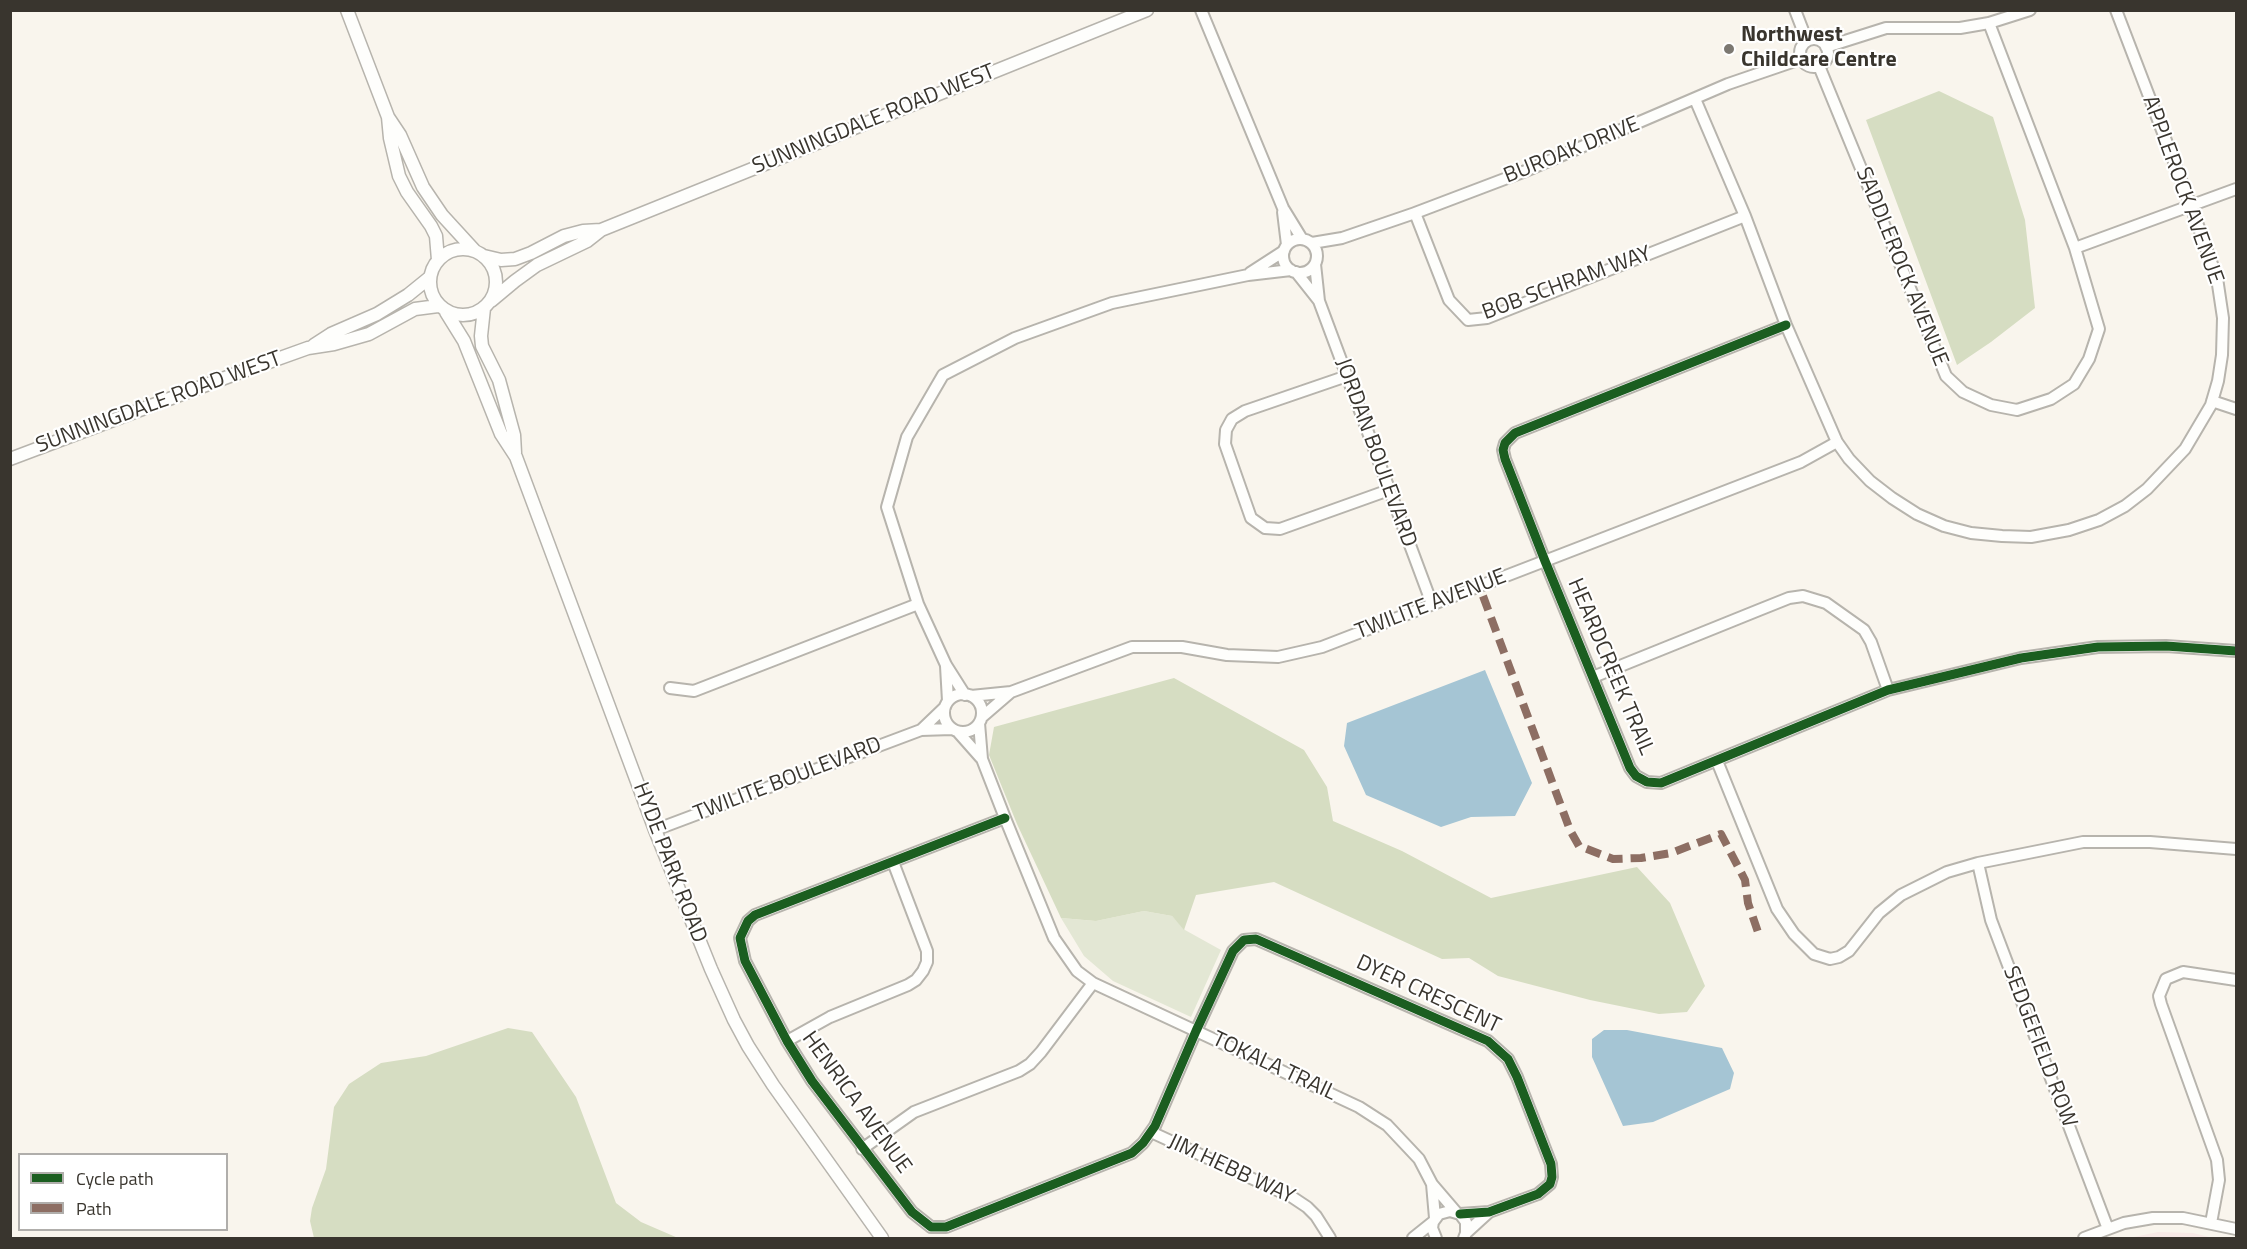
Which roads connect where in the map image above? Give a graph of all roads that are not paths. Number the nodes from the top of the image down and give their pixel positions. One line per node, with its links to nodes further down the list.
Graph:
1 (347, 10): 13 (main road)
2 (1148, 10): 19 (main road, SUNNINGDALE ROAD WEST)
3 (1200, 10): 16 (street)
4 (1795, 10): 8 (street)
5 (2030, 10): 7 (street)
6 (2116, 10): 15 (street, APPLEROCK AVENUE)
7 (1989, 23): 9 (street); 23 (street, SADDLEROCK AVENUE)
8 (1807, 41): 9 (street); 10 (street)
9 (1826, 47): 11 (street)
10 (1801, 59): 11 (street); 12 (street, BUROAK DRIVE)
11 (1819, 66): 23 (street, SADDLEROCK AVENUE)
12 (1695, 99): 17 (street, BUROAK DRIVE); 18 (street, APPLEROCK AVENUE)
13 (388, 117): 24 (main road); 25 (main road)
14 (2236, 189): 15 (street)
15 (2191, 206): 23 (street); 36 (street, APPLEROCK AVENUE)
16 (1283, 208): 21 (street); 22 (street)
17 (1415, 213): 18 (street, BOB SCHRAM WAY); 20 (street, BUROAK DRIVE)
18 (1745, 216): 33 (street, APPLEROCK AVENUE)
19 (601, 230): 24 (main road, SUNNINGDALE ROAD WEST); 31 (main road, SUNNINGDALE ROAD WEST)
20 (1342, 238): 21 (street, BUROAK DRIVE); 26 (street, BUROAK DRIVE)
21 (1307, 241): 22 (street); 26 (street)
22 (1286, 248): 27 (street); 28 (street)
23 (2075, 248)
24 (480, 254): 25 (main road); 31 (main road)
25 (438, 260): 29 (main road)
26 (1316, 260): 27 (street); 30 (street, JORDAN BOULEVARD)
27 (1294, 271): 28 (street); 30 (street, JORDAN BOULEVARD)
28 (1248, 275): 43 (street)
29 (429, 278): 32 (main road); 34 (main road, SUNNINGDALE ROAD WEST)
30 (1319, 301): 35 (street, JORDAN BOULEVARD)
31 (487, 305): 32 (main road); 39 (main road, HYDE PARK ROAD)
32 (442, 309): 34 (main road, SUNNINGDALE ROAD WEST); 39 (main road, HYDE PARK ROAD)
33 (1786, 325): 38 (street, APPLEROCK AVENUE); 42 (street, HEARDCREEK TRAIL)
34 (308, 348): 40 (main road, SUNNINGDALE ROAD WEST)
35 (1347, 376): 41 (street, JORDAN BOULEVARD); 41 (street)
36 (2212, 401): 37 (street); 38 (street, APPLEROCK AVENUE)
37 (2236, 409)
38 (1837, 442): 42 (street, TWILITE AVENUE)
39 (516, 457): 59 (main road, HYDE PARK ROAD)
40 (10, 459)
41 (1389, 490): 44 (street, JORDAN BOULEVARD)
42 (1545, 561): 44 (street, TWILITE AVENUE); 47 (street, HEARDCREEK TRAIL)
43 (918, 604): 46 (street); 48 (street)
44 (1432, 604): 50 (street, TWILITE AVENUE)
45 (2236, 651): 49 (street, HEARDCREEK TRAIL)
46 (946, 665): 51 (street); 52 (street)
47 (1593, 677): 49 (street); 57 (street, HEARDCREEK TRAIL)
48 (670, 688)
49 (1888, 690): 57 (street, HEARDCREEK TRAIL)
50 (1011, 692): 51 (street, TWILITE AVENUE); 53 (street, TWILITE AVENUE)
51 (968, 695): 52 (street); 53 (street)
52 (947, 704): 54 (street, TWILITE BOULEVARD); 55 (street)
53 (980, 720): 55 (street); 56 (street, TOKALA TRAIL)
54 (921, 730): 55 (street, TWILITE BOULEVARD); 59 (street, TWILITE BOULEVARD)
55 (955, 730): 56 (street, TOKALA TRAIL)
56 (982, 759): 58 (street, TOKALA TRAIL)
57 (1717, 761): 62 (street)
58 (1005, 818): 61 (street, HENRICA AVENUE); 64 (street, TOKALA TRAIL)
59 (655, 830): 77 (main road, HYDE PARK ROAD)
60 (2236, 849): 62 (street)
61 (893, 862): 66 (street); 66 (street, HENRICA AVENUE)
62 (1977, 863): 75 (street, SEDGEFIELD ROW)
63 (2236, 980): 73 (street)
64 (1093, 983): 65 (street, TOKALA TRAIL); 68 (street)
65 (1196, 1031): 67 (street, HENRICA AVENUE); 69 (street, TOKALA TRAIL); 70 (street, DYER CRESCENT)
66 (787, 1041): 68 (street, HENRICA AVENUE)
67 (1151, 1132): 68 (street, HENRICA AVENUE); 78 (street, JIM HEBB WAY)
68 (862, 1149)
69 (1432, 1184): 71 (street, TOKALA TRAIL); 72 (street, TOKALA TRAIL)
70 (1489, 1212): 71 (street, DYER CRESCENT); 76 (street, DYER CRESCENT)
71 (1458, 1213): 72 (street, DYER CRESCENT); 76 (street)
72 (1434, 1220): 79 (street); 80 (street, TOKALA TRAIL)
73 (2211, 1223): 74 (street); 75 (street)
74 (2236, 1228)
75 (2108, 1229): 81 (street)
76 (1465, 1236)
77 (882, 1239)
78 (1330, 1239)
79 (1413, 1239)
80 (1436, 1239)
81 (2084, 1239)

